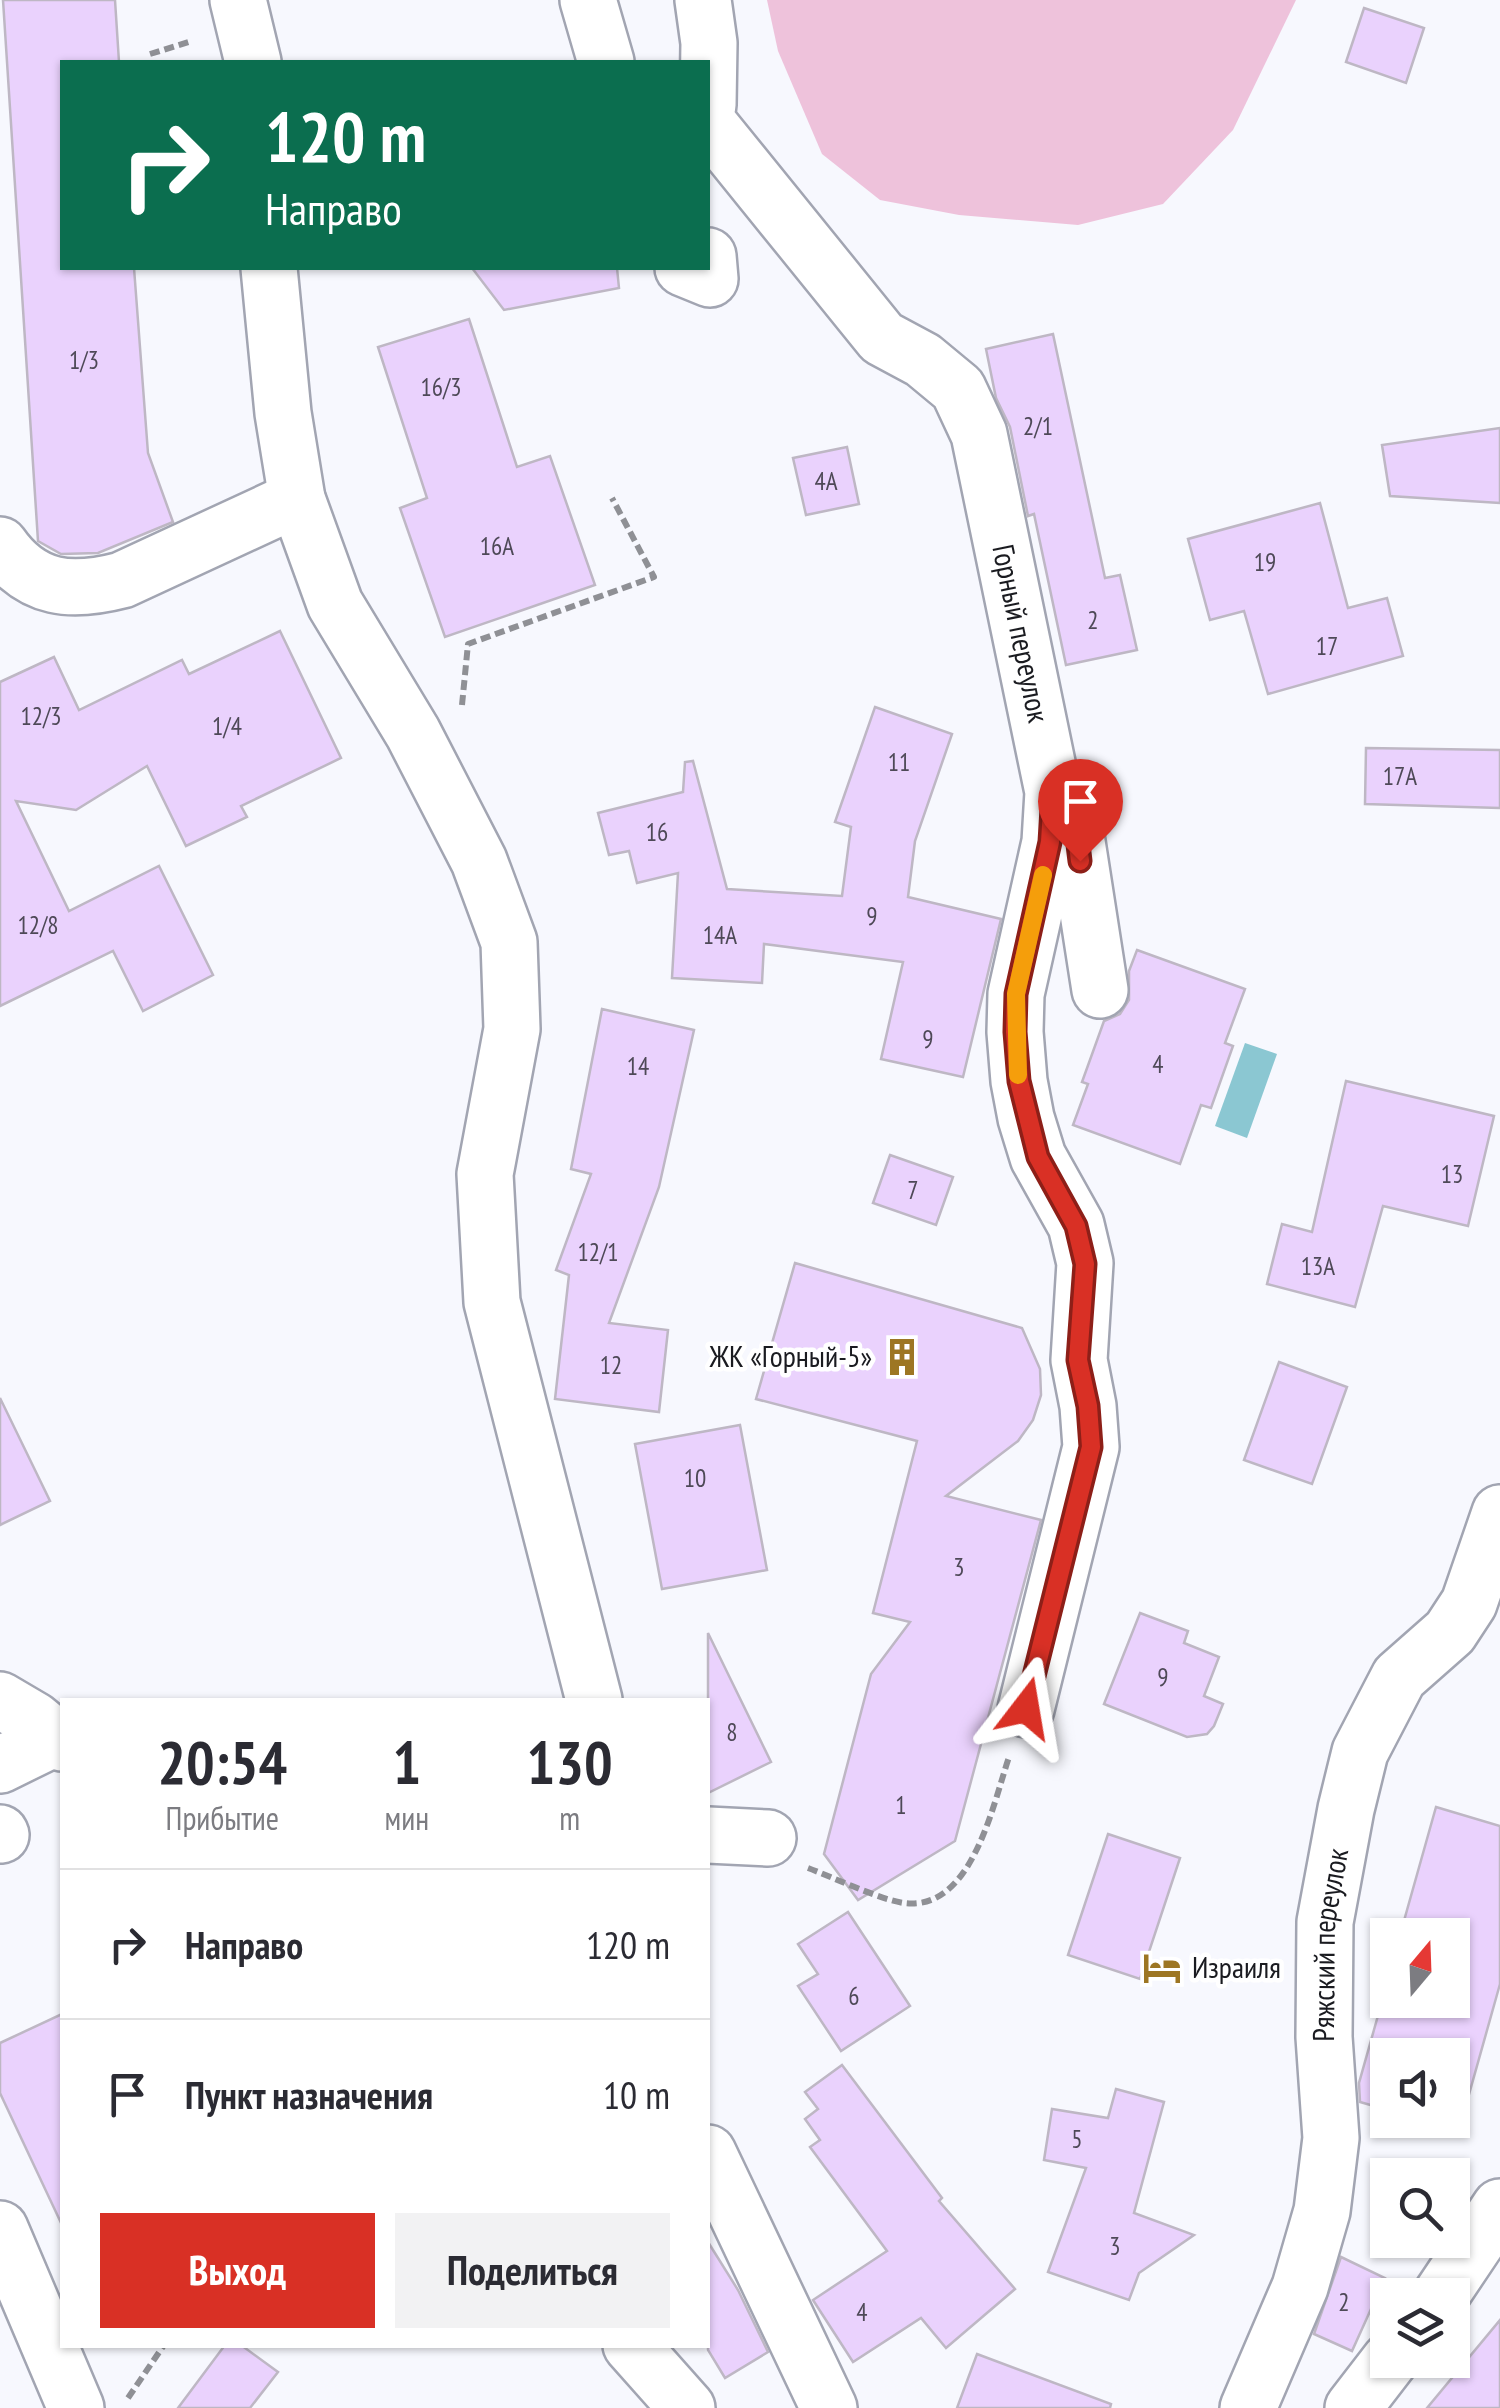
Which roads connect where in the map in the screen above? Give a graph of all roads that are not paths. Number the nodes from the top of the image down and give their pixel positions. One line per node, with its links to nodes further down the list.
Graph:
1 (238, 0): 4 (street)
2 (588, 0): 5 (street)
3 (703, 0): 6 (street)
4 (253, 60)
5 (605, 60)
6 (708, 60)
7 (710, 126): 13 (street, Горный переулок)
8 (269, 270): 11 (street)
9 (688, 270): 10 (street)
10 (709, 270)
11 (297, 499): 12 (street); 16 (street)
12 (0, 545)
13 (1053, 792): 14 (street); 18 (street, Горный переулок)
14 (1100, 990)
15 (1500, 1513): 32 (street, Ряжский переулок)
16 (593, 1698)
17 (0, 1700): 19 (street)
18 (1026, 1708)
19 (59, 1741): 20 (street)
20 (0, 1764)
21 (710, 1835): 22 (street)
22 (768, 1838)
23 (710, 2157): 31 (street)
24 (1500, 2208): 26 (street)
25 (0, 2228): 29 (street)
26 (1453, 2278)
27 (634, 2348): 30 (street)
28 (1376, 2378): 33 (street)
29 (76, 2408)
30 (687, 2408)
31 (829, 2408)
32 (1248, 2408)
33 (1353, 2408)

